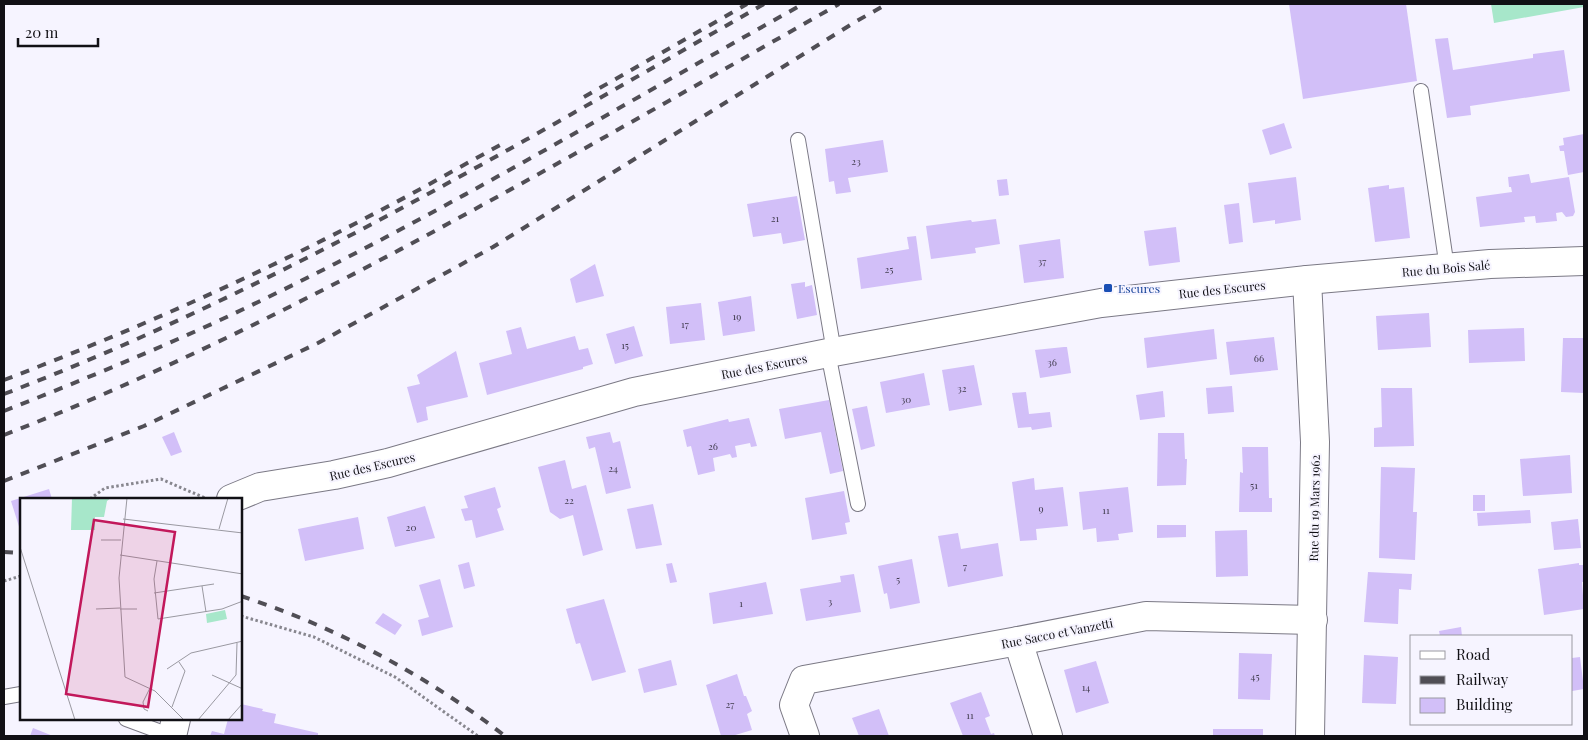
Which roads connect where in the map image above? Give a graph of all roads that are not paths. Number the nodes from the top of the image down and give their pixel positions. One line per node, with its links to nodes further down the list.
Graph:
1 (1421, 91): 4 (lane)
2 (798, 140): 6 (lane)
3 (1584, 261): 4 (street, Rue du Bois Salé)
4 (1447, 268): 5 (street, Rue du Bois Salé)
5 (1307, 280): 6 (street, Rue des Escures); 9 (street, Rue du 19 Mars 1962)
6 (831, 353): 7 (street, Rue des Escures); 8 (lane)
7 (233, 498)
8 (858, 504)
9 (1313, 620): 10 (street, Rue Sacco et Vanzetti); 18 (street, Rue du 19 Mars 1962)
10 (1018, 641): 16 (street, Rue Sacco et Vanzetti); 17 (street)
11 (20, 694): 12 (lane)
12 (4, 697)
13 (129, 720): 15 (lane)
14 (176, 720): 15 (street)
15 (172, 736)
16 (805, 736)
17 (1048, 736)
18 (1310, 736)

